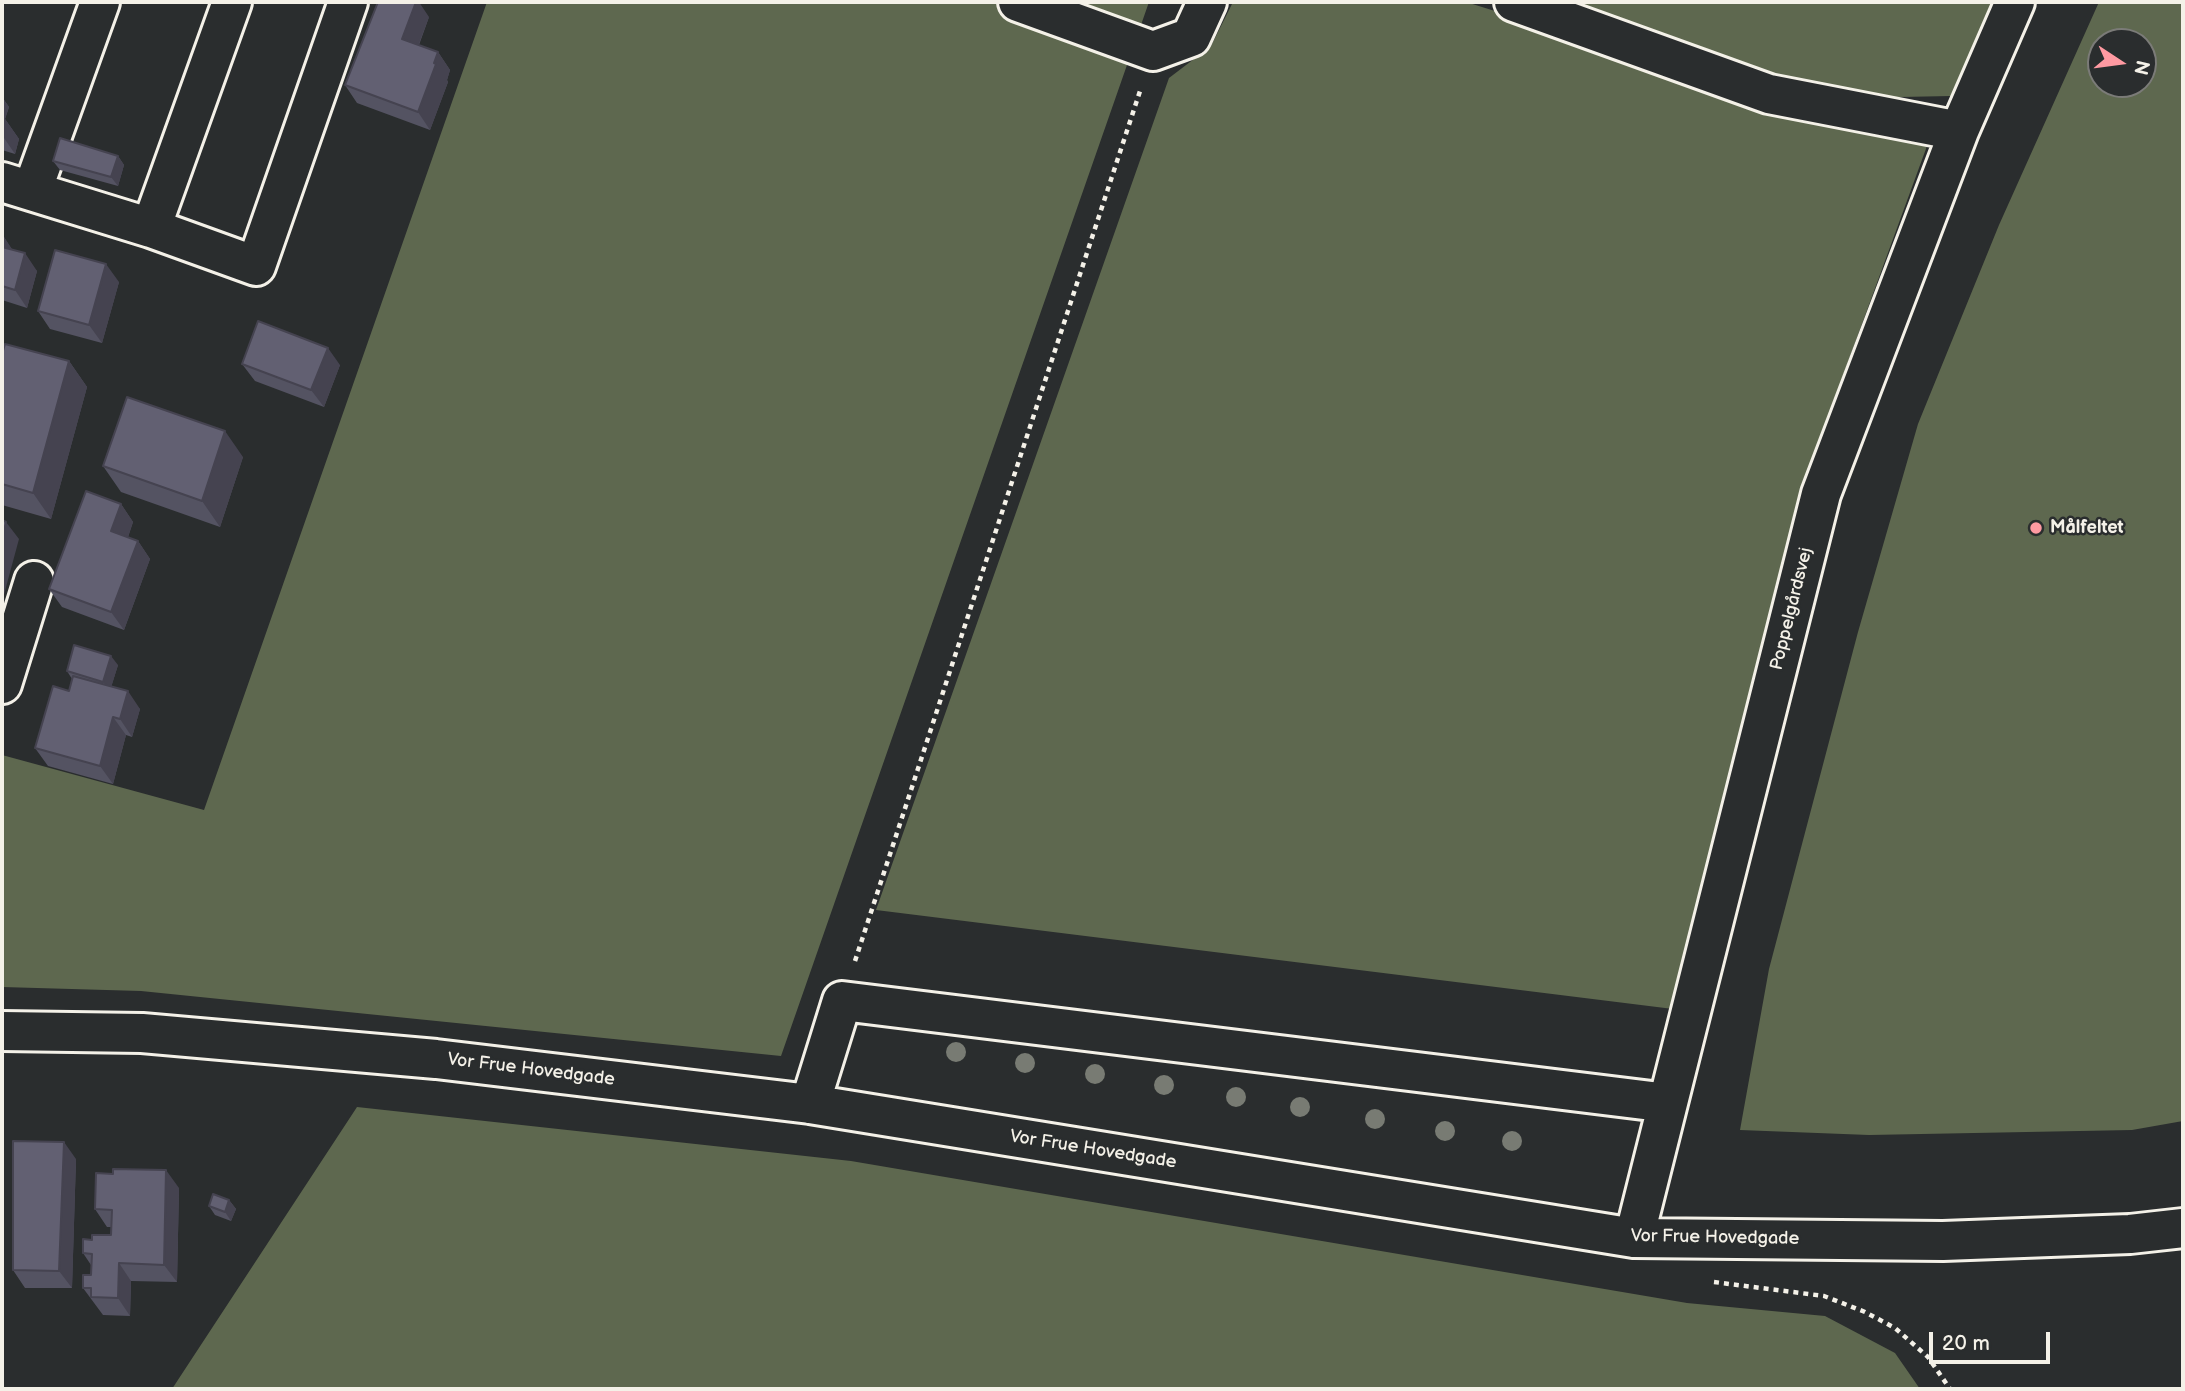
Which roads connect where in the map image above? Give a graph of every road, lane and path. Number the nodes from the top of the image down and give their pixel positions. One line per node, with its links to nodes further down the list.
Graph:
1 (100, 2): 10 (street)
2 (232, 2): 11 (street)
3 (348, 2): 11 (street)
4 (1018, 2): 8 (street)
5 (1207, 2): 8 (street)
6 (1514, 2): 9 (street)
7 (2015, 2): 9 (street, Poppelgårdsvej)
8 (1153, 51): 14 (path)
9 (1959, 131): 16 (street, Poppelgårdsvej)
10 (17, 187): 11 (street)
11 (151, 228)
12 (34, 581): 13 (street)
13 (2, 684)
14 (842, 1001): 16 (street); 17 (street)
15 (2, 1031): 17 (street, Vor Frue Hovedgade)
16 (1668, 1103): 19 (street, Poppelgårdsvej)
17 (810, 1104): 19 (street, Vor Frue Hovedgade)
18 (2183, 1228): 19 (street, Vor Frue Hovedgade)
19 (1634, 1238)
20 (1704, 1280): 21 (path)
21 (1950, 1389)

